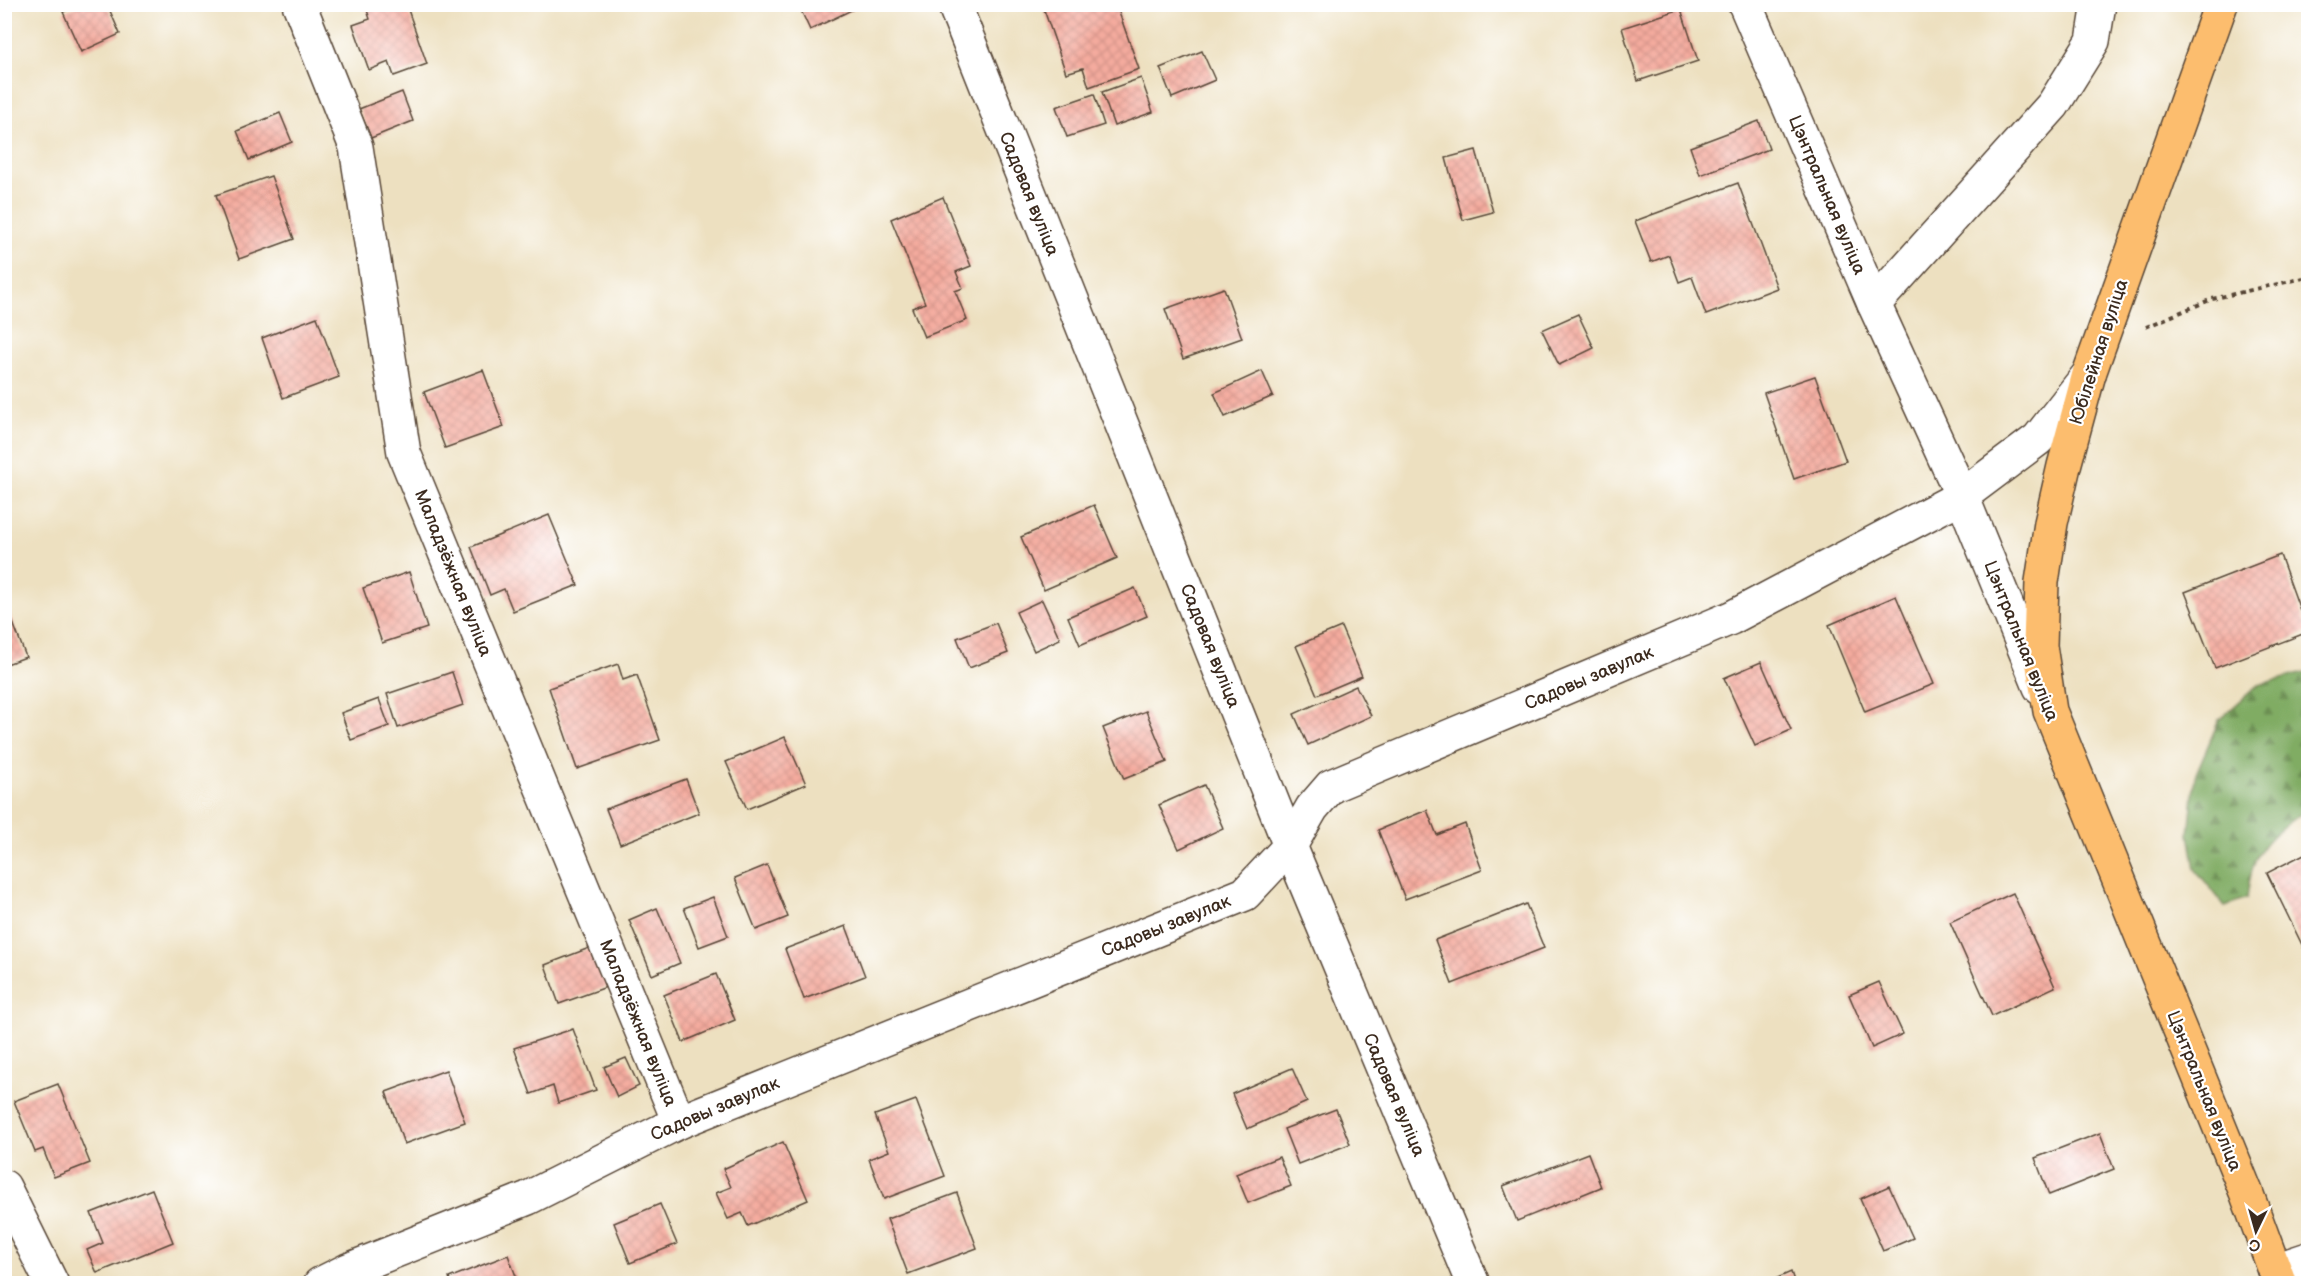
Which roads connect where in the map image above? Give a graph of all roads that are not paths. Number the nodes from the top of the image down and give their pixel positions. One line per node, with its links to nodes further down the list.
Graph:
1 (299, 4): 11 (street, Маладзёжная вуліца)
2 (954, 4): 10 (street, Садовая вуліца)
3 (1745, 4): 6 (street, Цэнтральная вуліца)
4 (2099, 4): 6 (street)
5 (2221, 4): 7 (main road, Юбілейная вуліца)
6 (1874, 304): 8 (street, Цэнтральная вуліца)
7 (2088, 374): 8 (street, Садовы завулак); 9 (main road, Юбілейная вуліца)
8 (1962, 496): 9 (street, Цэнтральная вуліца); 10 (street, Садовы завулак)
9 (2050, 711): 14 (main road, Цэнтральная вуліца)
10 (1290, 846): 11 (street, Садовы завулак); 17 (street, Садовая вуліца)
11 (679, 1122): 16 (street, Садовы завулак)
12 (4, 1187): 15 (street)
13 (2308, 1259): 14 (street)
14 (2278, 1277)
15 (52, 1284)
16 (320, 1284)
17 (1473, 1284)

